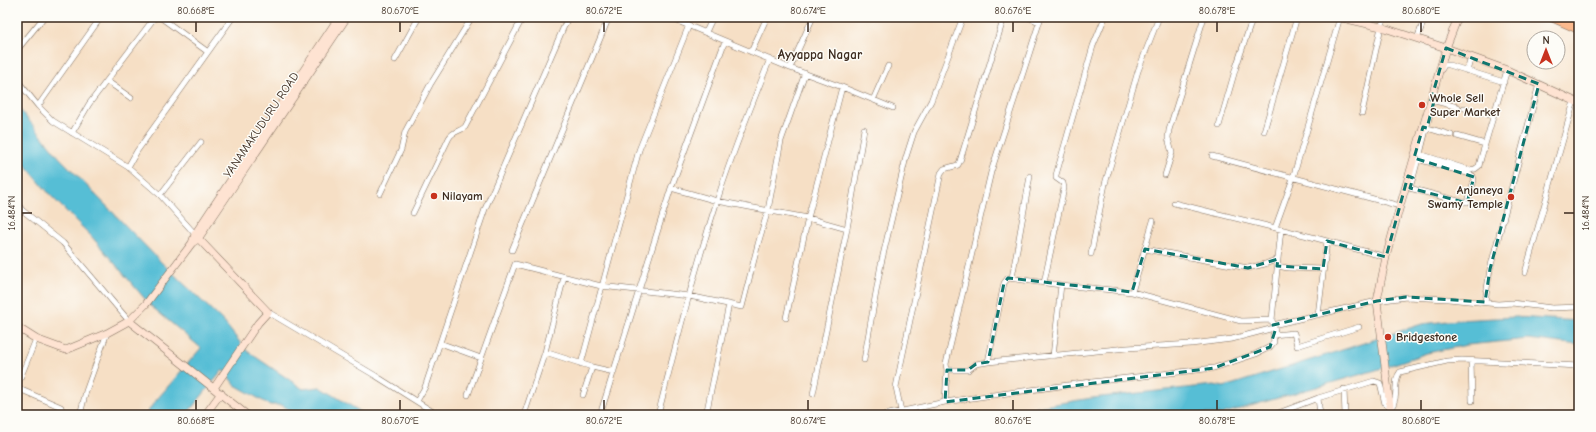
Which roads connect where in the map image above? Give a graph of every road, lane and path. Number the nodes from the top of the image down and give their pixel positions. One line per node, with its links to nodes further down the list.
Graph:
1 (44, 17): 40 (street)
2 (101, 17): 60 (street)
3 (155, 17): 52 (street)
4 (160, 17): 41 (street)
5 (233, 17): 41 (street)
6 (339, 17): 97 (street, YANAMAKUDURU ROAD)
7 (347, 17): 97 (street, YANAMAKUDURU ROAD)
8 (419, 17): 45 (street)
9 (472, 17): 83 (street)
10 (523, 17): 91 (street)
11 (568, 17): 131 (street)
12 (609, 17): 100 (street)
13 (670, 17): 33 (street)
14 (713, 17): 36 (street)
15 (767, 17): 42 (street)
16 (813, 17): 47 (street)
17 (963, 17): 135 (street)
18 (1004, 17): 154 (street)
19 (1028, 17): 32 (street)
20 (1104, 17): 111 (street)
21 (1160, 17): 101 (street)
22 (1204, 17): 78 (street)
23 (1253, 17): 66 (street)
24 (1298, 17): 69 (street)
25 (1339, 17): 34 (street); 81 (street)
26 (1385, 17): 34 (street)
27 (1424, 17): 37 (street)
28 (1458, 17): 39 (street)
29 (1552, 17): 35 (highway)
30 (1576, 17): 31 (highway)
31 (1579, 18)
32 (1040, 20): 141 (street)
33 (689, 25): 36 (street); 113 (street)
34 (1381, 27): 37 (street); 64 (street)
35 (1579, 29)
36 (706, 32): 38 (street)
37 (1417, 39): 39 (street)
38 (725, 41): 42 (street); 82 (street)
39 (1446, 48): 43 (street); 58 (street)
40 (17, 50)
41 (208, 52): 77 (street)
42 (751, 52): 44 (street)
43 (1471, 57): 48 (street); 49 (street)
44 (770, 59): 47 (street); 85 (street)
45 (395, 60)
46 (888, 66): 57 (street)
47 (790, 68): 50 (street)
48 (1507, 70): 53 (street); 54 (street)
49 (1467, 71): 53 (street); 58 (street)
50 (805, 73): 55 (street); 90 (street)
51 (17, 80): 60 (street)
52 (107, 80): 56 (street); 70 (street)
53 (1504, 82): 65 (street)
54 (1539, 84): 59 (street); 118 (street)
55 (842, 87): 57 (street); 93 (street)
56 (131, 98)
57 (874, 100): 62 (street)
58 (1432, 100): 61 (street); 67 (street)
59 (1576, 102): 107 (street)
60 (38, 106): 70 (street)
61 (1458, 107)
62 (893, 108)
63 (1464, 108): 65 (street)
64 (1362, 113)
65 (1494, 116): 74 (street)
66 (1219, 126)
67 (1425, 128): 71 (street); 74 (street); 76 (street)
68 (864, 129): 95 (street)
69 (1264, 131)
70 (72, 133): 77 (street)
71 (1451, 135)
72 (1457, 136): 74 (street)
73 (201, 142): 84 (street)
74 (1485, 144)
75 (1212, 156): 81 (street)
76 (1416, 159): 80 (street); 80 (street)
77 (128, 167): 84 (street)
78 (1165, 175)
79 (1030, 176): 110 (street)
80 (1411, 177): 88 (street)
81 (1293, 178): 88 (street); 96 (street)
82 (671, 188): 85 (street); 114 (street)
83 (380, 194)
84 (160, 195): 97 (street)
85 (717, 201): 90 (street); 116 (street)
86 (17, 203): 89 (street)
87 (1174, 203): 96 (street)
88 (1400, 206): 102 (street)
89 (22, 210): 92 (street); 124 (street)
90 (768, 210): 93 (street); 119 (street)
91 (413, 213)
92 (17, 217)
93 (808, 218): 95 (street); 123 (street)
94 (1153, 221): 99 (street)
95 (847, 229): 147 (street)
96 (1278, 229): 98 (street); 103 (street)
97 (195, 239): 121 (street); 124 (street)
98 (1327, 241): 102 (street); 106 (street)
99 (1145, 249): 103 (street); 115 (street)
100 (512, 250)
101 (1091, 254)
102 (1386, 257): 117 (street)
103 (1278, 259): 104 (street)
104 (1277, 266): 106 (street); 125 (street)
105 (1579, 266): 108 (street)
106 (1323, 269): 122 (street)
107 (1525, 273)
108 (1577, 274)
109 (564, 277): 113 (street); 132 (street); 134 (street)
110 (1012, 278): 111 (street); 137 (street)
111 (1044, 283): 112 (street)
112 (1060, 285): 115 (street); 133 (street)
113 (601, 286): 114 (street); 138 (street)
114 (639, 291): 116 (street); 142 (street)
115 (1132, 292): 125 (street)
116 (689, 296): 119 (street); 164 (street)
117 (1377, 301): 118 (street); 122 (street); 155 (street)
118 (1485, 302): 120 (street)
119 (729, 304): 165 (street)
120 (1579, 308)
121 (268, 312): 144 (street); 151 (street)
122 (1318, 315): 125 (street)
123 (786, 318)
124 (129, 322): 128 (street); 144 (street)
125 (1273, 324): 129 (street); 133 (street)
126 (17, 327): 130 (street)
127 (1359, 327): 129 (street)
128 (107, 333): 130 (street); 158 (street)
129 (1273, 335): 153 (street)
130 (36, 339): 143 (street)
131 (440, 343): 134 (street); 151 (street)
132 (545, 352): 138 (street); 162 (street)
133 (1053, 356): 137 (street)
134 (481, 358): 148 (street)
135 (864, 360)
136 (1471, 361): 139 (street); 152 (street); 155 (street)
137 (988, 362): 141 (street)
138 (581, 364): 140 (street)
139 (1579, 366)
140 (592, 367): 142 (street); 149 (street)
141 (947, 370): 153 (street)
142 (614, 372): 163 (street)
143 (17, 387): 157 (street)
144 (212, 387): 146 (street)
145 (1344, 390): 150 (street); 155 (street); 168 (street)
146 (221, 393): 159 (street); 160 (street)
147 (813, 394)
148 (468, 395)
149 (583, 395)
150 (1318, 398): 156 (street); 167 (street)
151 (417, 401): 161 (street)
152 (1472, 401)
153 (945, 402): 154 (street)
154 (901, 411): 166 (street)
155 (1391, 411)
156 (1277, 414)
157 (61, 415)
158 (80, 415)
159 (205, 415)
160 (246, 415)
161 (438, 415)
162 (524, 415)
163 (600, 415)
164 (658, 415)
165 (706, 415)
166 (884, 415)
167 (1320, 415)
168 (1345, 415)

